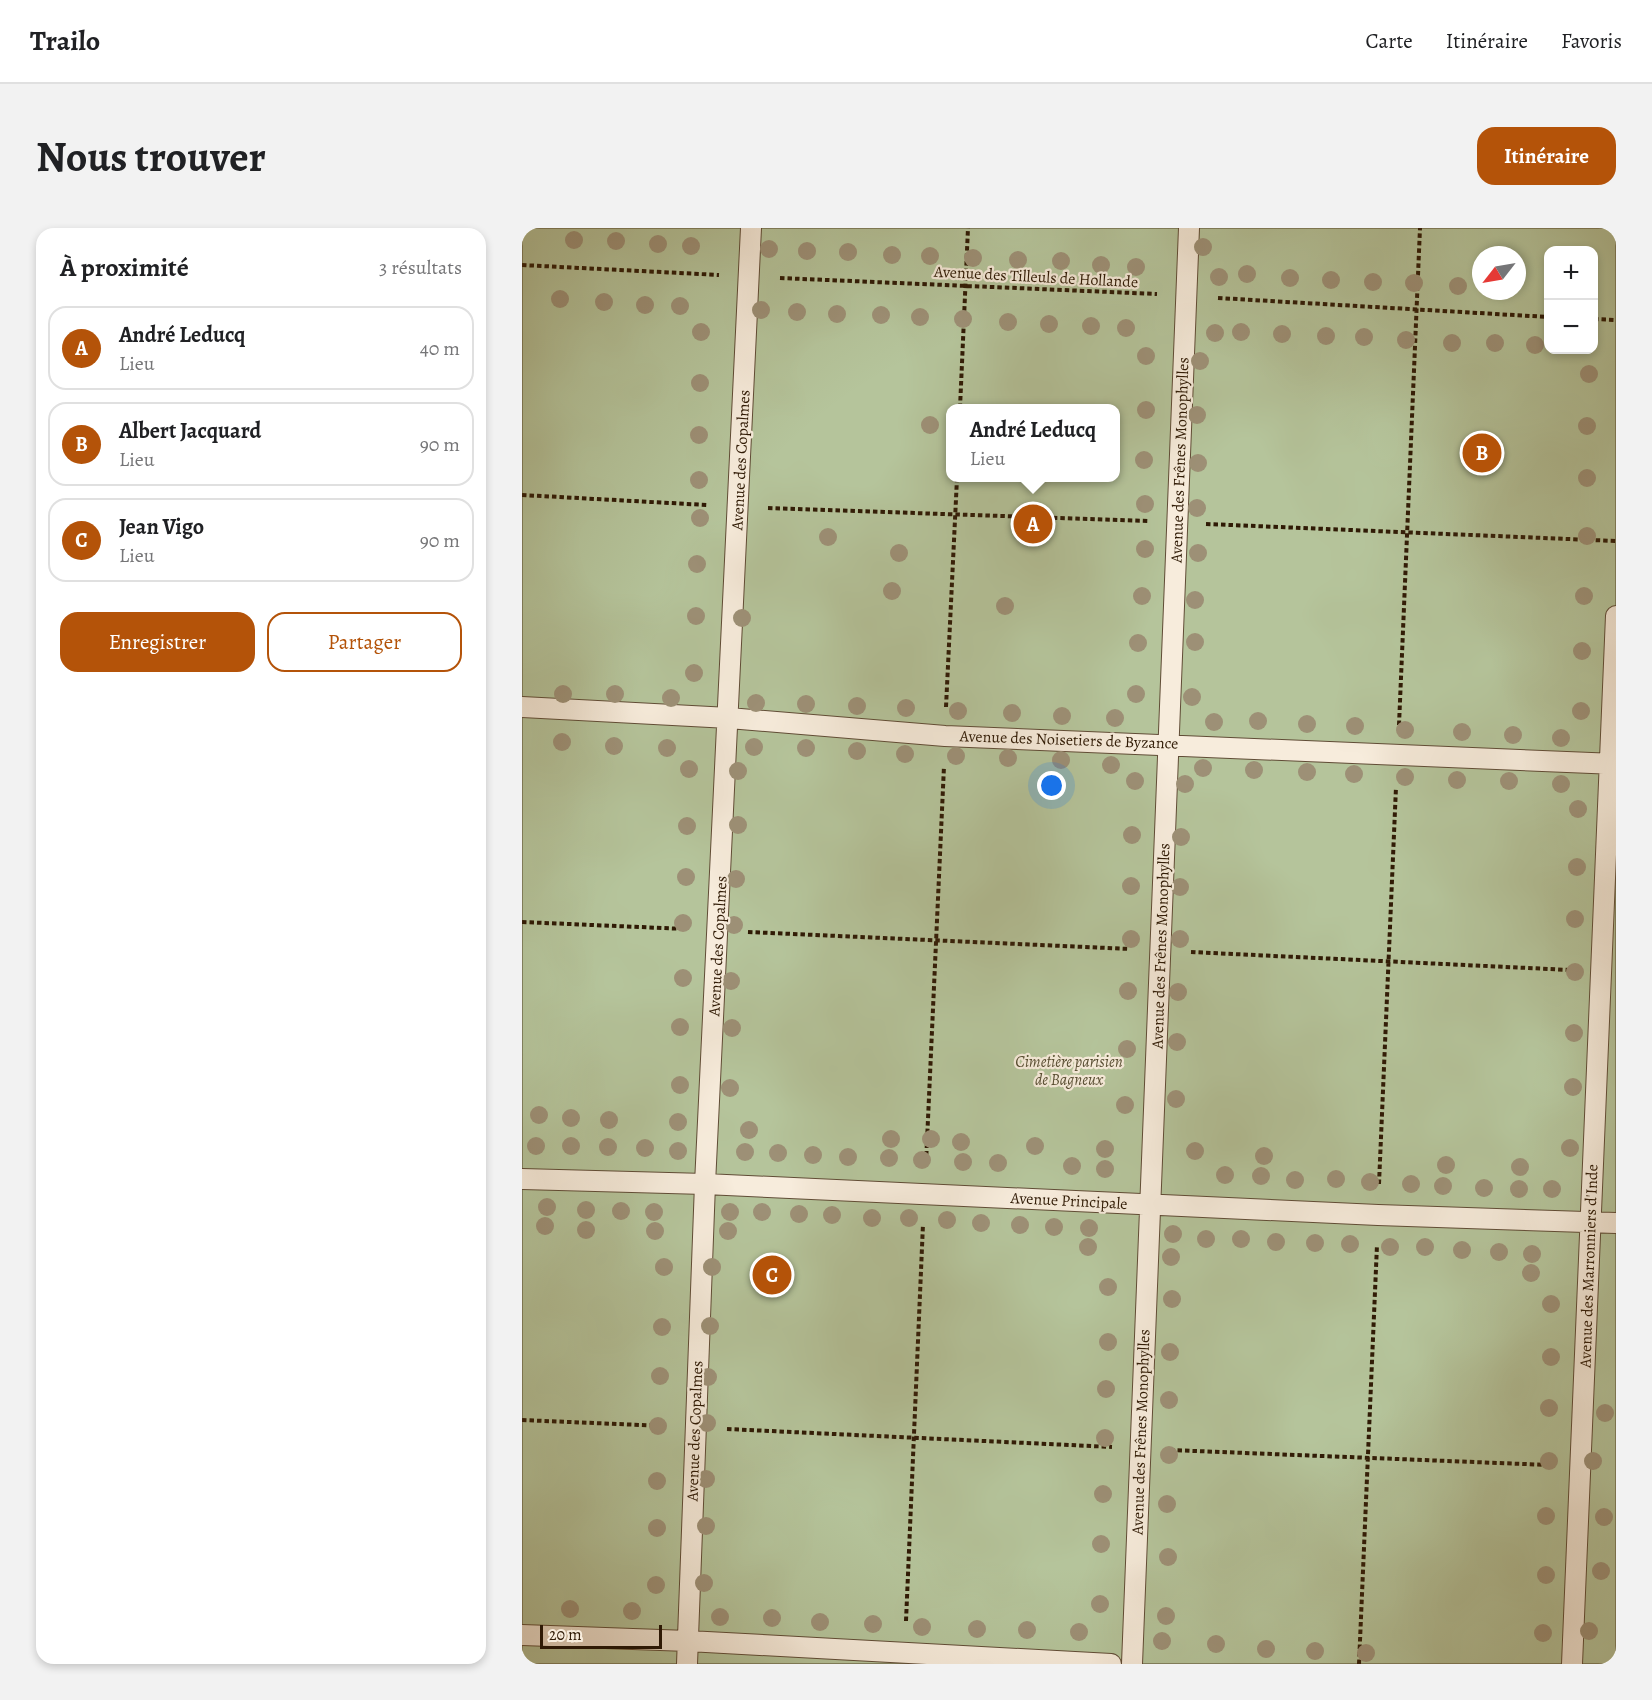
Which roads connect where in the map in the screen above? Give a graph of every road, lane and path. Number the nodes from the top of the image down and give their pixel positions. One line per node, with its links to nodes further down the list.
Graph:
1 (752, 228): 6 (lane, Avenue des Copalmes)
2 (968, 228): 7 (path)
3 (1189, 228): 8 (lane, Avenue des Frênes Monophylles)
4 (1420, 228): 9 (path)
5 (522, 265): 6 (path, Avenue des Tilleuls de Hollande)
6 (750, 277): 7 (path, Avenue des Tilleuls de Hollande); 16 (lane, Avenue des Copalmes)
7 (965, 285): 8 (path, Avenue des Tilleuls de Hollande); 13 (path)
8 (1187, 296): 9 (path, Avenue des Tilleuls de Hollande); 18 (lane, Avenue des Frênes Monophylles)
9 (1417, 310): 10 (path, Avenue des Tilleuls de Hollande); 19 (path)
10 (1544, 317)
11 (1598, 319): 12 (path)
12 (1616, 320)
13 (960, 404)
14 (957, 482): 17 (path)
15 (522, 495): 16 (path)
16 (739, 507): 17 (path); 23 (lane, Avenue des Copalmes)
17 (955, 513): 18 (path); 24 (path)
18 (1178, 522): 19 (path); 25 (lane, Avenue des Frênes Monophylles)
19 (1407, 533): 20 (path); 26 (path)
20 (1616, 541)
21 (1616, 616): 27 (lane, Avenue des Marronniers d'Inde)
22 (522, 707): 23 (lane, Avenue des Noisetiers de Byzance)
23 (729, 718): 24 (lane, Avenue des Noisetiers de Byzance); 29 (lane, Avenue des Copalmes)
24 (945, 736): 25 (lane, Avenue des Noisetiers de Byzance); 30 (path)
25 (1169, 744): 26 (lane, Avenue des Noisetiers de Byzance); 31 (lane, Avenue des Frênes Monophylles)
26 (1398, 755): 27 (lane, Avenue des Noisetiers de Byzance); 32 (path)
27 (1613, 764): 33 (lane, Avenue des Marronniers d'Inde)
28 (522, 922): 29 (path)
29 (719, 930): 30 (path); 35 (lane, Avenue des Copalmes)
30 (936, 942): 31 (path); 36 (path)
31 (1161, 951): 32 (path); 37 (lane, Avenue des Frênes Monophylles)
32 (1389, 962): 33 (path); 38 (path)
33 (1601, 971): 39 (lane, Avenue des Marronniers d'Inde)
34 (522, 1179): 35 (lane, Avenue Principale)
35 (705, 1184): 36 (lane, Avenue Principale); 42 (lane, Avenue des Copalmes)
36 (925, 1195): 37 (lane, Avenue Principale); 43 (path)
37 (1150, 1205): 38 (lane, Avenue Principale); 44 (lane, Avenue des Frênes Monophylles)
38 (1378, 1215): 39 (lane, Avenue Principale); 45 (path)
39 (1591, 1221): 40 (lane, Avenue Principale); 46 (lane, Avenue des Marronniers d'Inde)
40 (1616, 1223)
41 (522, 1420): 42 (path)
42 (696, 1427): 43 (path); 48 (lane, Avenue des Copalmes)
43 (914, 1438): 44 (path); 49 (path)
44 (1141, 1449): 45 (path); 52 (lane, Avenue des Frênes Monophylles)
45 (1368, 1459): 46 (path); 53 (path)
46 (1580, 1466): 54 (lane, Avenue des Marronniers d'Inde)
47 (522, 1635): 48 (lane)
48 (688, 1641): 49 (lane); 50 (lane, Avenue des Copalmes)
49 (905, 1653): 51 (lane)
50 (687, 1664)
51 (1111, 1664)
52 (1132, 1664)
53 (1359, 1664)
54 (1572, 1664)

